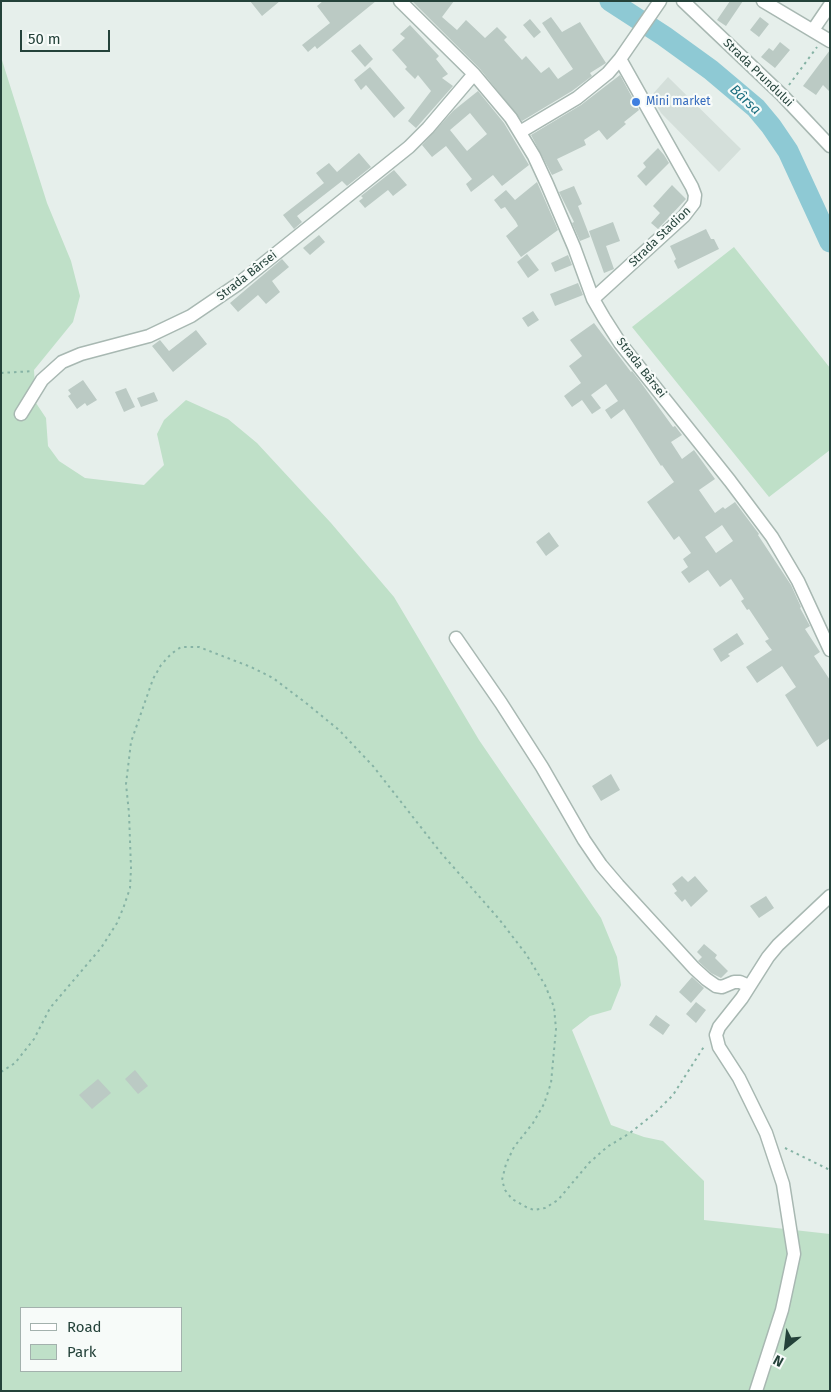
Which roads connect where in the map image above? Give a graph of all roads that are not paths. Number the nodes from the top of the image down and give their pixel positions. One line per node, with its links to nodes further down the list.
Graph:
1 (400, 1): 9 (street, Strada Bârsei)
2 (684, 1): 11 (street, Strada Prundului)
3 (763, 1): 6 (street)
4 (658, 4): 8 (street)
5 (830, 5): 6 (street)
6 (812, 30): 7 (street)
7 (827, 39)
8 (620, 60): 10 (street); 12 (street, Strada Stadion)
9 (474, 74): 10 (street, Strada Bârsei); 13 (street, Strada Bârsei)
10 (520, 132): 12 (street, Strada Bârsei)
11 (830, 146)
12 (593, 299): 15 (street, Strada Bârsei)
13 (21, 414)
14 (456, 638): 17 (street)
15 (830, 650)
16 (830, 896): 17 (street)
17 (749, 986): 18 (street)
18 (756, 1391)

